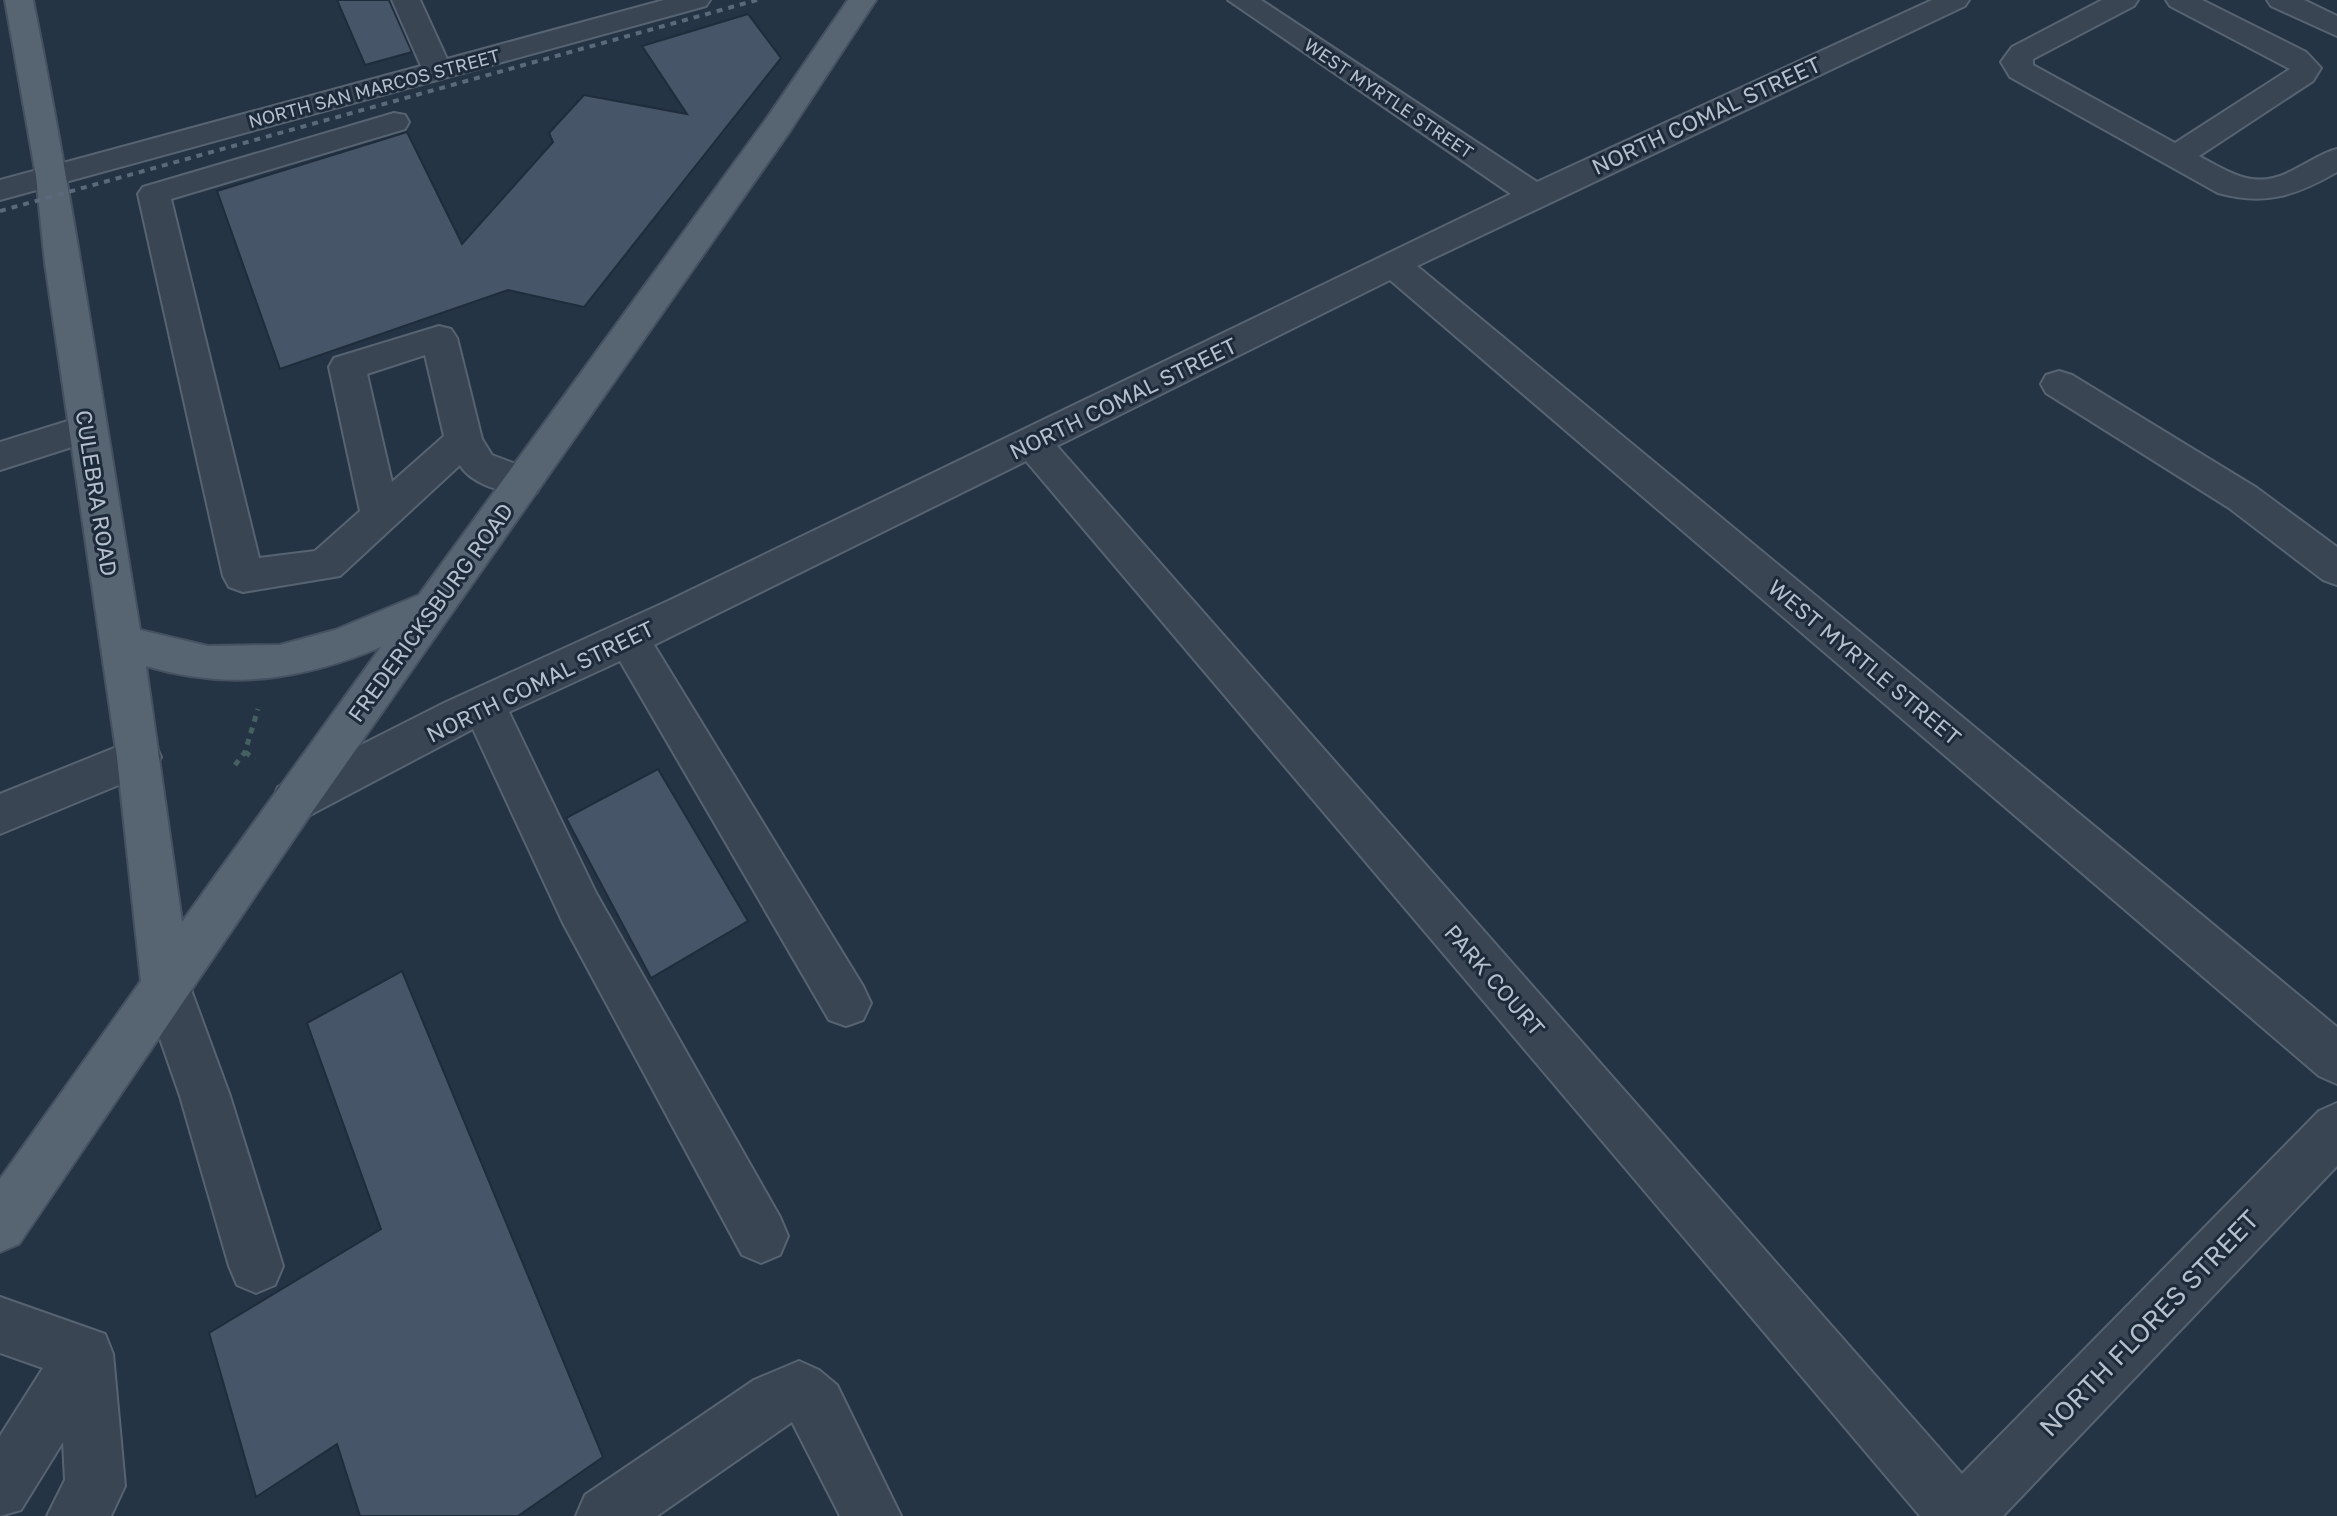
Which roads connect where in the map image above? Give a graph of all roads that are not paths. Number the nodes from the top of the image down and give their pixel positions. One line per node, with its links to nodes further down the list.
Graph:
1 (19, 0): 15 (main road, CULEBRA ROAD)
2 (406, 0): 11 (street)
3 (696, 0): 11 (street, NORTH SAN MARCOS STREET)
4 (862, 0): 24 (main road, FREDERICKSBURG ROAD)
5 (1242, 0): 17 (street, WEST MYRTLE STREET)
6 (1955, 0): 17 (street, NORTH COMAL STREET)
7 (2124, 0): 13 (street)
8 (2180, 0): 13 (street)
9 (2281, 0): 10 (street)
10 (2337, 27)
11 (438, 71): 15 (street, NORTH SAN MARCOS STREET)
12 (394, 122): 25 (street)
13 (2176, 157): 14 (street)
14 (2337, 159)
15 (52, 176): 16 (street, NORTH SAN MARCOS STREET); 20 (main road, CULEBRA ROAD)
16 (0, 190)
17 (1535, 195): 18 (street, NORTH COMAL STREET)
18 (1394, 265): 22 (street, NORTH COMAL STREET); 36 (street, WEST MYRTLE STREET)
19 (2059, 384): 26 (street)
20 (87, 428): 23 (street); 29 (main road, CULEBRA ROAD)
21 (464, 440): 24 (street); 25 (street); 25 (street)
22 (1032, 442): 28 (street, NORTH COMAL STREET); 47 (street, PARK COURT)
23 (0, 456)
24 (523, 482): 27 (main road, FREDERICKSBURG ROAD)
25 (380, 512)
26 (2337, 569)
27 (434, 606): 29 (main road); 32 (main road, FREDERICKSBURG ROAD)
28 (628, 638): 30 (street, NORTH COMAL STREET); 35 (street)
29 (120, 641): 31 (main road, CULEBRA ROAD)
30 (484, 704): 32 (street, NORTH COMAL STREET); 39 (street)
31 (139, 757): 33 (street); 34 (main road, CULEBRA ROAD)
32 (294, 801): 34 (main road, FREDERICKSBURG ROAD)
33 (0, 814)
34 (166, 987): 38 (main road, FREDERICKSBURG ROAD); 40 (street)
35 (846, 1003)
36 (2337, 1059)
37 (2337, 1129): 47 (street, NORTH FLORES STREET)
38 (0, 1225)
39 (761, 1236)
40 (256, 1266)
41 (0, 1325): 42 (street)
42 (85, 1354): 43 (street); 44 (street)
43 (0, 1489)
44 (77, 1516)
45 (606, 1516): 46 (street)
46 (871, 1516)
47 (1961, 1516)

